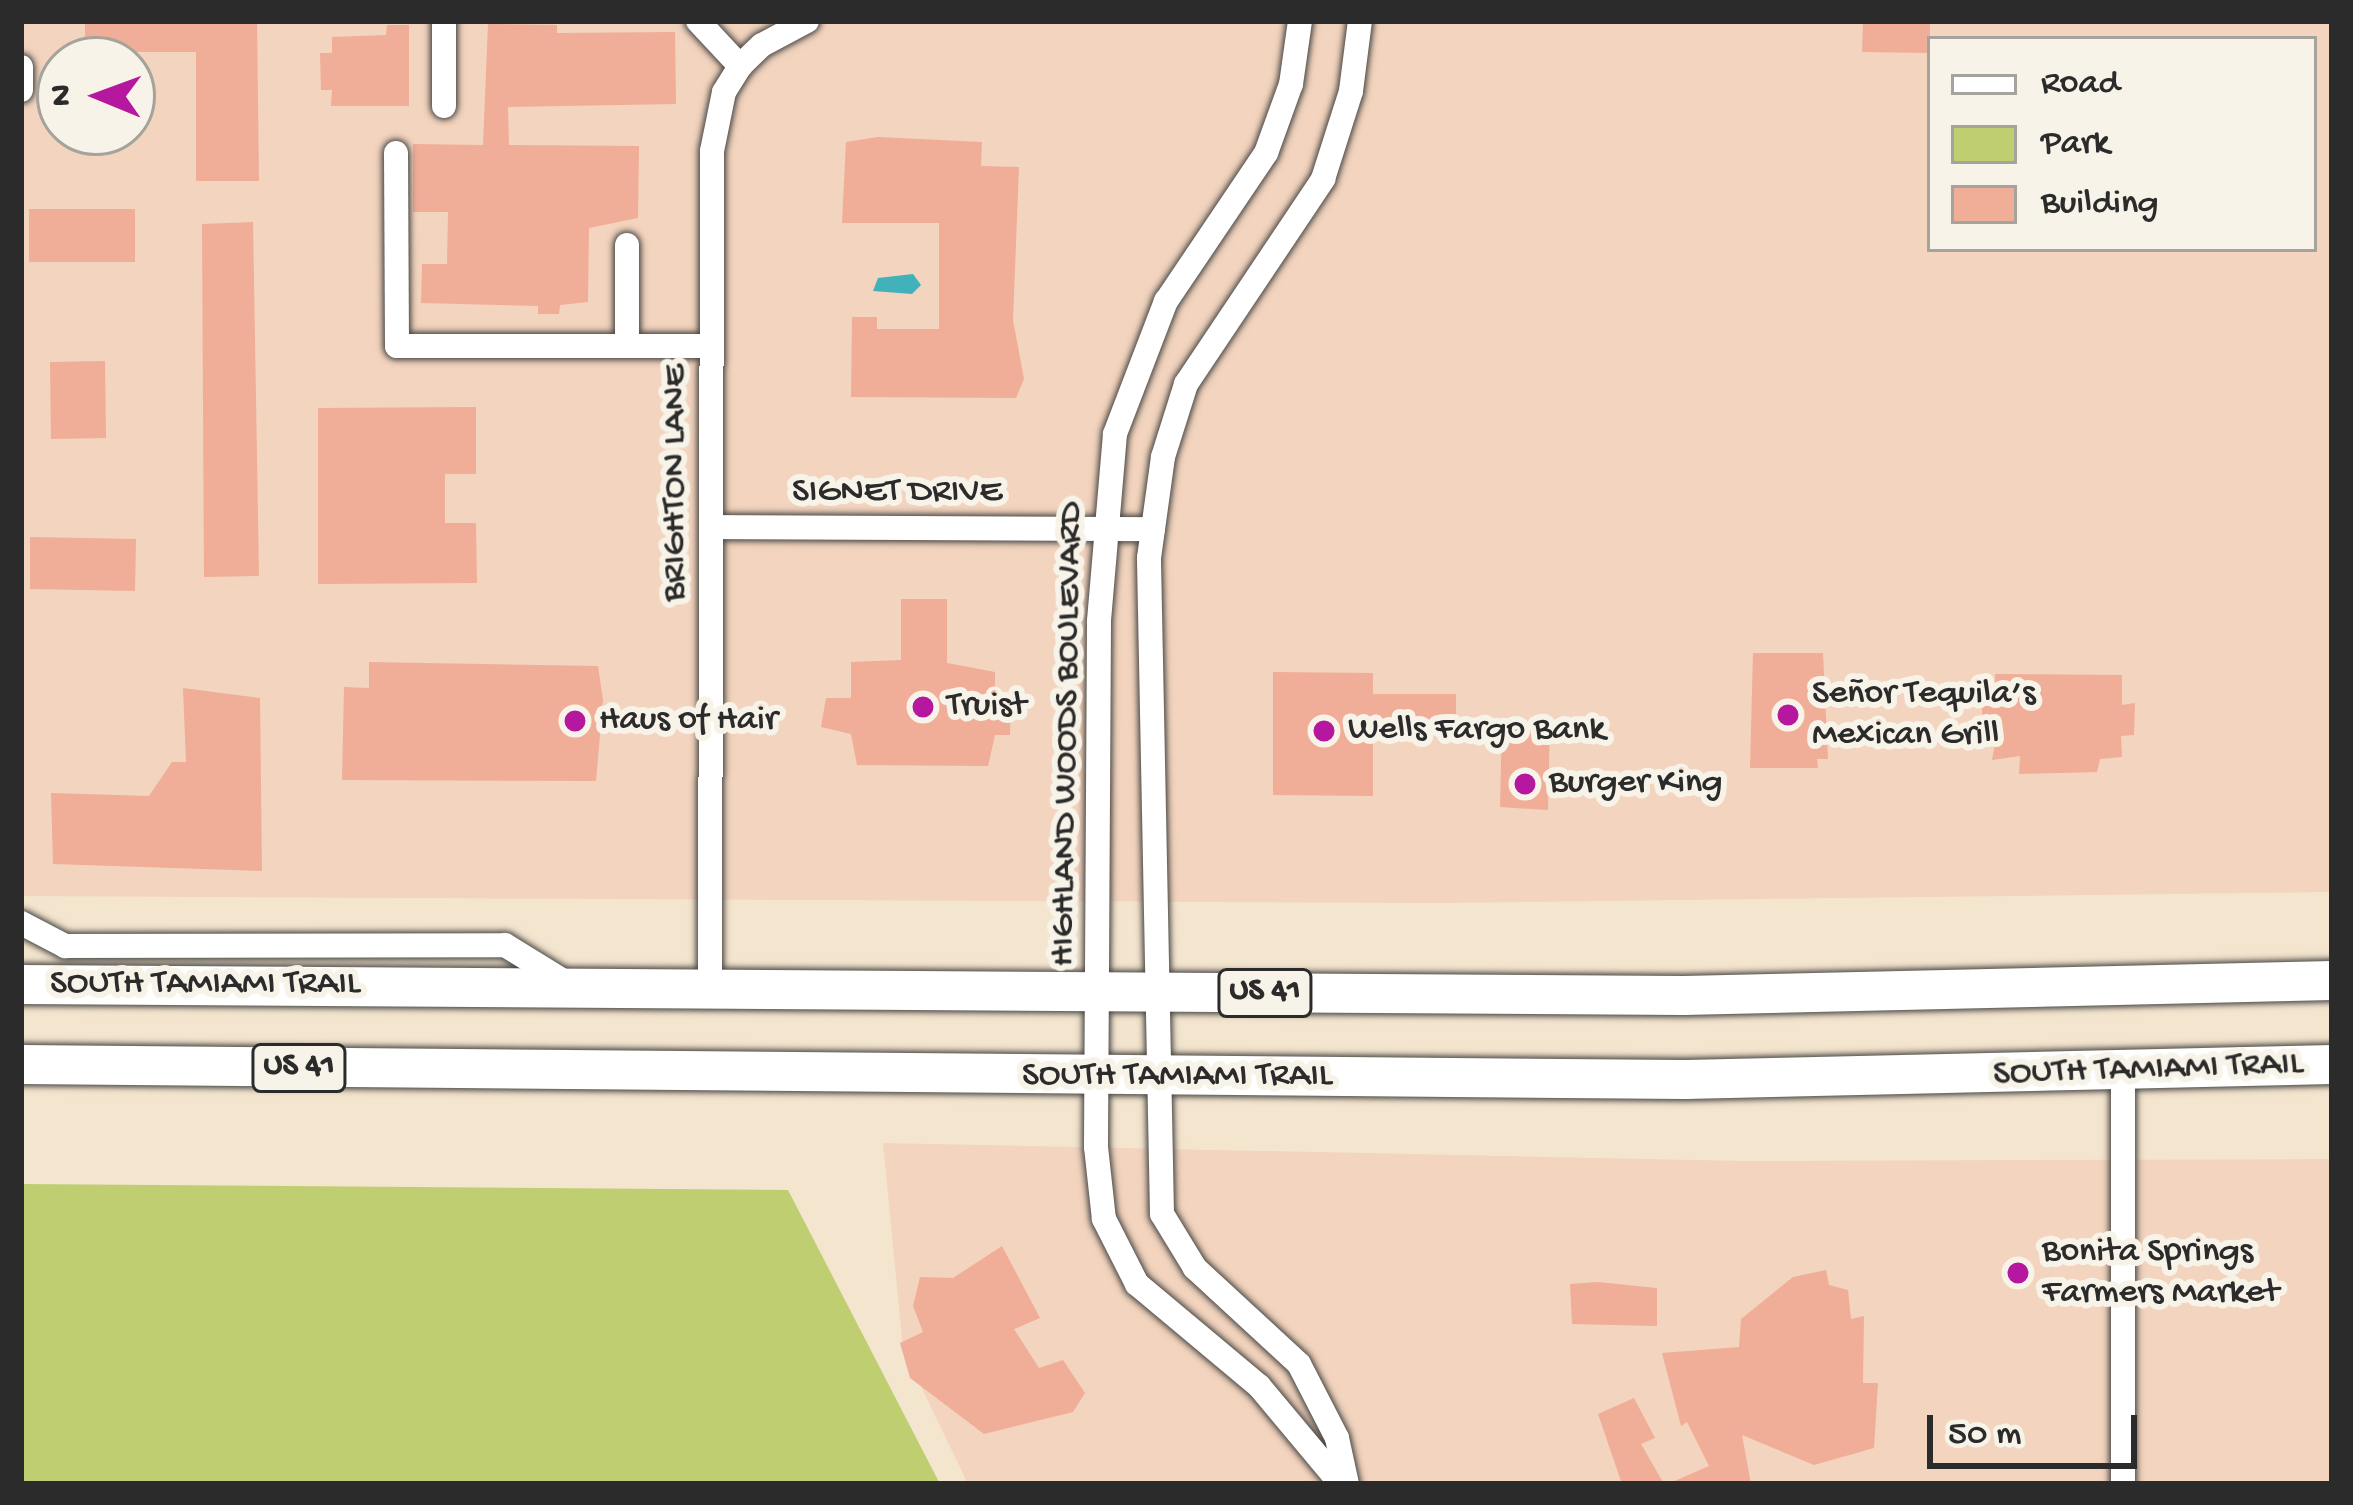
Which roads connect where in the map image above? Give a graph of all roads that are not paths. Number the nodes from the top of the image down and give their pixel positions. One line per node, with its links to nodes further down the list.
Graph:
1 (444, 21): 9 (street)
2 (698, 21): 7 (street)
3 (808, 21): 7 (street)
4 (1300, 21): 15 (street, HIGHLAND WOODS BOULEVARD)
5 (1360, 21): 16 (street)
6 (21, 67): 8 (street)
7 (740, 67): 13 (street, BRIGHTON LANE)
8 (21, 90)
9 (445, 106)
10 (396, 153): 12 (street)
11 (627, 245): 12 (street)
12 (627, 346): 13 (street)
13 (712, 346): 14 (street, BRIGHTON LANE)
14 (712, 527): 15 (street, SIGNET DRIVE); 21 (street, BRIGHTON LANE)
15 (1102, 529): 16 (street, SIGNET DRIVE); 22 (street, HIGHLAND WOODS BOULEVARD)
16 (1153, 529): 23 (street)
17 (21, 923): 20 (street)
18 (2332, 980): 23 (main road, SOUTH TAMIAMI TRAIL / US 41)
19 (21, 984): 20 (main road, SOUTH TAMIAMI TRAIL / US 41)
20 (572, 986): 21 (main road, SOUTH TAMIAMI TRAIL / US 41)
21 (710, 987): 22 (main road, SOUTH TAMIAMI TRAIL / US 41)
22 (1101, 991): 23 (main road, SOUTH TAMIAMI TRAIL / US 41); 27 (street, HIGHLAND WOODS BOULEVARD)
23 (1159, 992): 28 (street)
24 (21, 1064): 27 (main road, SOUTH TAMIAMI TRAIL / US 41)
25 (2332, 1064): 26 (main road, SOUTH TAMIAMI TRAIL / US 41)
26 (2123, 1072): 28 (main road, SOUTH TAMIAMI TRAIL / US 41); 30 (street)
27 (1098, 1077): 28 (main road, SOUTH TAMIAMI TRAIL / US 41); 29 (street, HIGHLAND WOODS BOULEVARD)
28 (1159, 1077): 29 (street)
29 (1344, 1484)
30 (2122, 1484)

